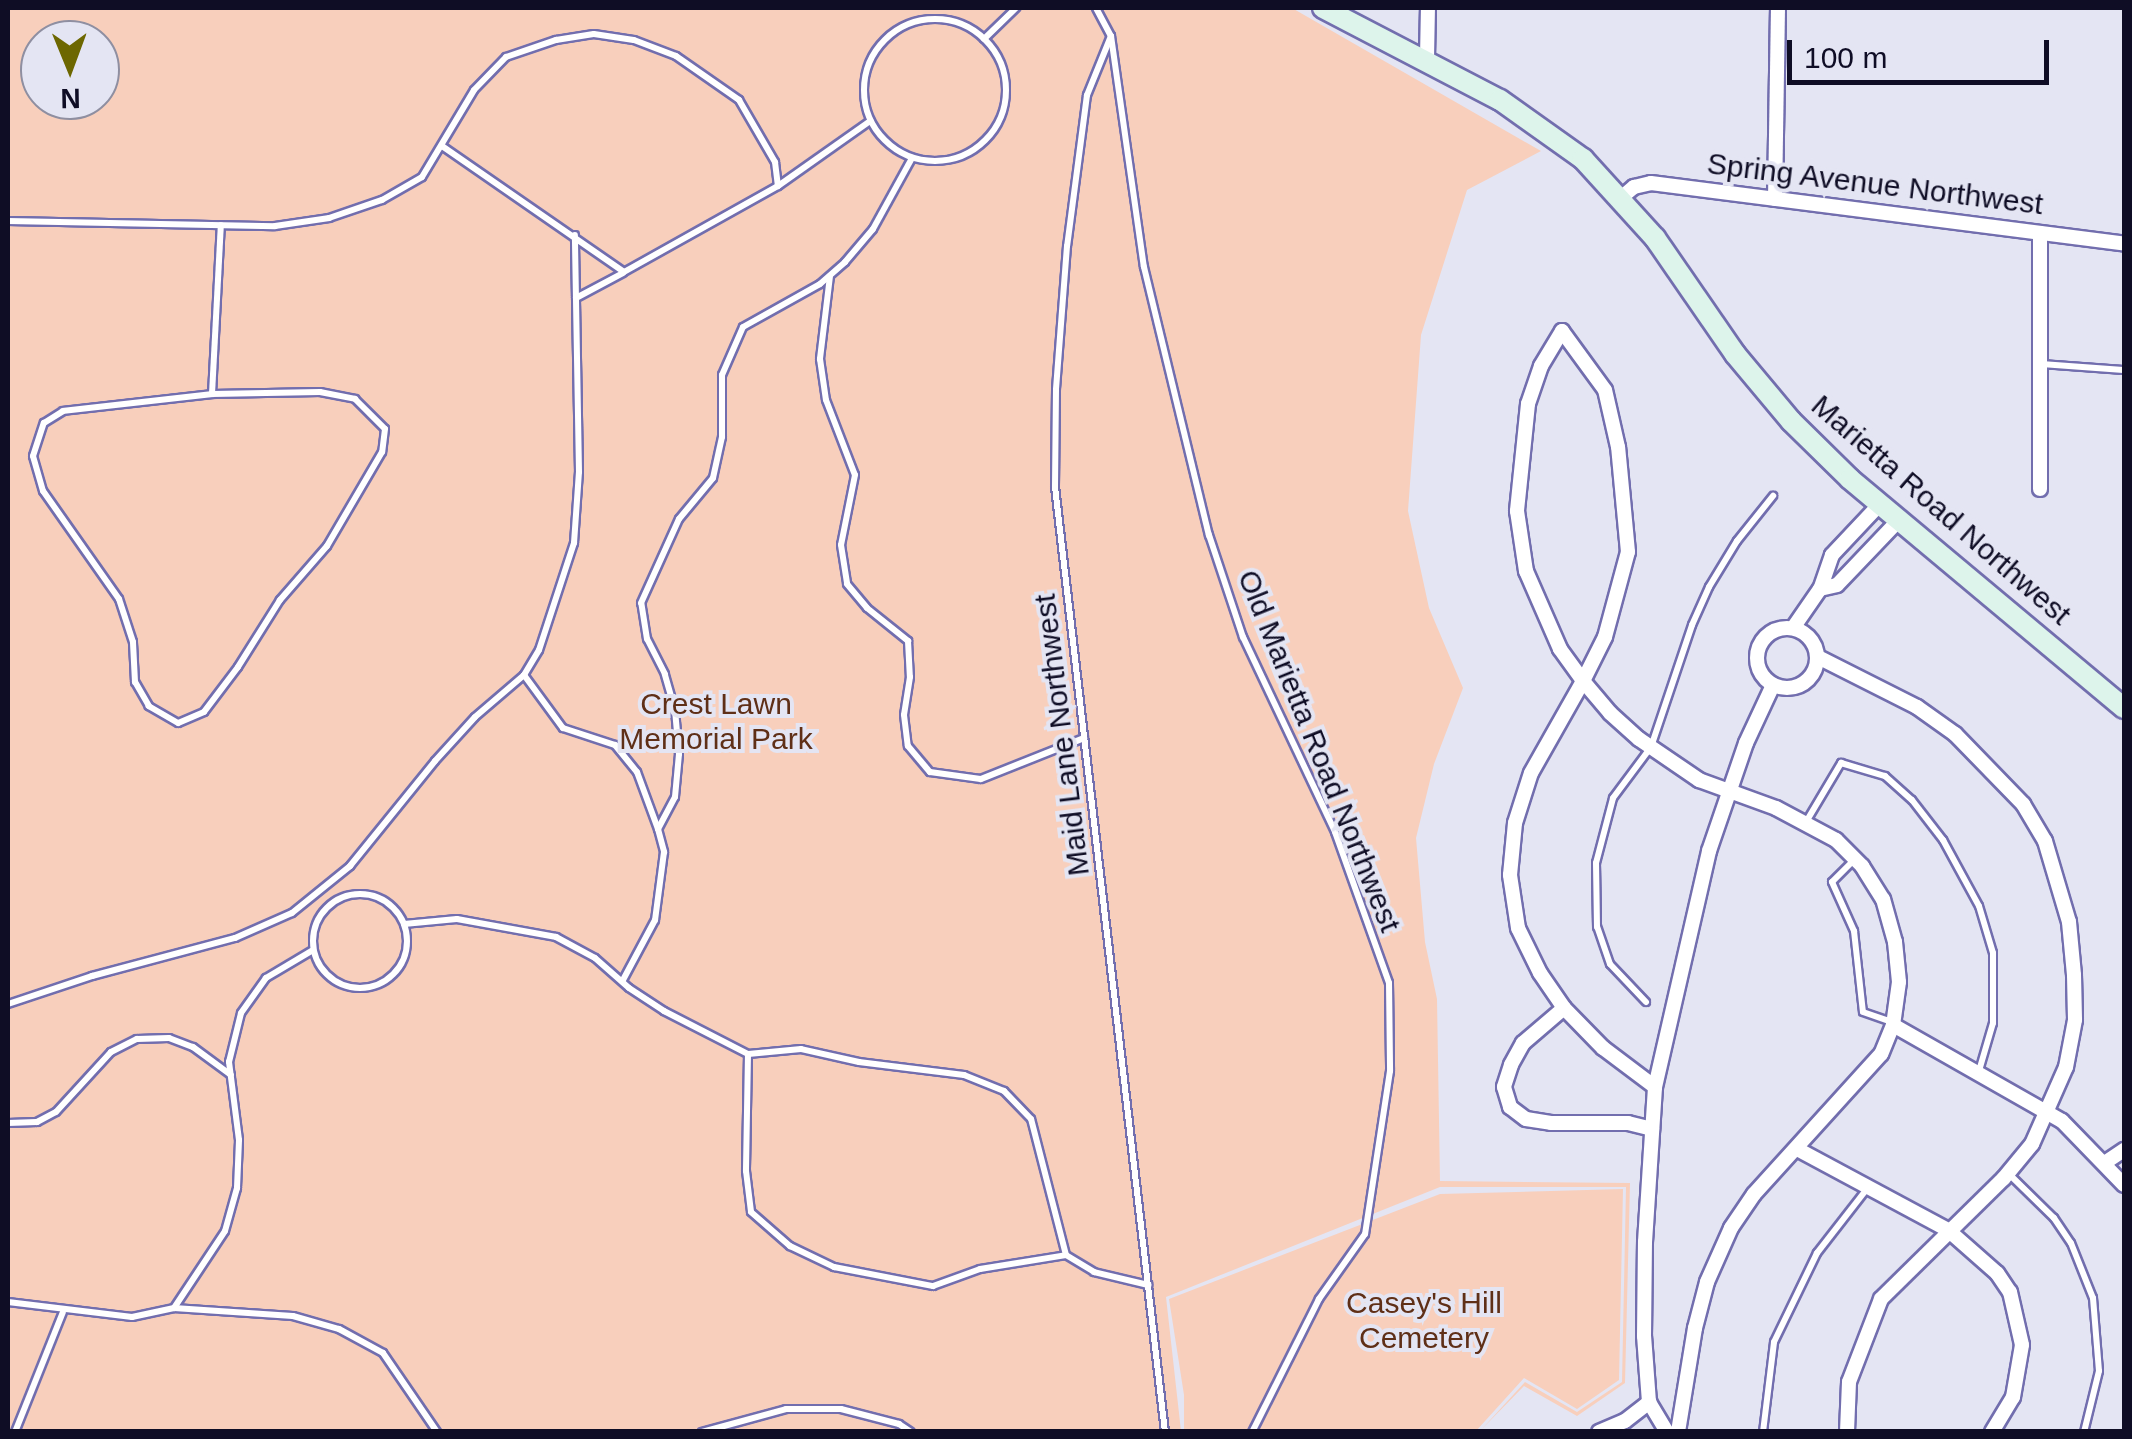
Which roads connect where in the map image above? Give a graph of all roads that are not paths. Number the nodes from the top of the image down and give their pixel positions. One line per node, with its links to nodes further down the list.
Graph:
1 (1016, 8): 7 (lane)
2 (1096, 8): 6 (lane, Old Marietta Road Northwest)
3 (1323, 8): 8 (main road, Marietta Road Northwest)
4 (1428, 8): 8 (street)
5 (1778, 8): 14 (street)
6 (1112, 36): 37 (lane, Maid Lane Northwest); 75 (lane, Old Marietta Road Northwest)
7 (984, 39): 9 (lane); 11 (lane)
8 (1427, 58): 13 (main road, Marietta Road Northwest)
9 (870, 121): 11 (lane); 12 (lane)
10 (442, 146): 12 (lane); 16 (lane); 18 (lane)
11 (912, 158): 21 (lane)
12 (778, 186): 20 (lane)
13 (1622, 197): 14 (street, Spring Avenue Northwest); 28 (main road, Marietta Road Northwest)
14 (1775, 199): 17 (street, Spring Avenue Northwest)
15 (8, 221): 16 (lane)
16 (221, 225): 25 (lane)
17 (2040, 233): 19 (street, Spring Avenue Northwest); 23 (street)
18 (576, 236): 20 (lane); 22 (lane)
19 (2124, 244)
20 (624, 272): 22 (lane)
21 (830, 276): 37 (lane); 41 (lane)
22 (576, 298): 33 (lane)
23 (2038, 364): 24 (lane); 26 (street)
24 (2124, 370)
25 (212, 394): 25 (lane)
26 (2040, 489)
27 (1773, 496): 38 (lane)
28 (1880, 504): 29 (main road, Marietta Road Northwest); 30 (street)
29 (1899, 520): 30 (street); 36 (main road, Marietta Road Northwest)
30 (1820, 589): 31 (street)
31 (1793, 628): 32 (street); 35 (street)
32 (1818, 658): 35 (street); 54 (street)
33 (524, 675): 41 (lane); 47 (lane)
34 (1582, 680): 34 (street); 38 (street); 48 (street)
35 (1772, 685): 39 (street)
36 (2124, 708)
37 (1084, 738): 65 (lane, Maid Lane Northwest)
38 (1652, 747): 39 (street); 46 (lane)
39 (1728, 792): 40 (street); 53 (street)
40 (1806, 822): 42 (street); 51 (lane)
41 (658, 829): 45 (lane)
42 (1855, 860): 49 (street); 49 (lane)
43 (404, 924): 44 (lane); 44 (lane); 45 (lane)
44 (313, 950): 52 (lane)
45 (623, 980): 50 (lane)
46 (1646, 1002)
47 (8, 1004)
48 (1564, 1008): 53 (street); 56 (street)
49 (1893, 1024): 51 (street); 57 (street)
50 (748, 1054): 64 (lane); 64 (lane)
51 (1979, 1073): 54 (street)
52 (231, 1075): 55 (lane); 67 (lane)
53 (1655, 1088): 56 (street)
54 (2048, 1112): 59 (street); 60 (street)
55 (8, 1124)
56 (1652, 1129): 69 (street)
57 (1797, 1149): 62 (street); 78 (street)
58 (2124, 1150): 59 (street)
59 (2106, 1162): 61 (street)
60 (2008, 1174): 63 (street); 82 (lane)
61 (2124, 1185)
62 (1867, 1188): 63 (street); 79 (lane)
63 (1948, 1230): 80 (street); 81 (street)
64 (1066, 1256): 65 (lane)
65 (1148, 1285): 74 (lane, Maid Lane Northwest)
66 (8, 1302): 68 (lane)
67 (174, 1308): 68 (lane); 70 (lane)
68 (63, 1312): 71 (lane)
69 (1650, 1402): 76 (street); 77 (street)
70 (438, 1431)
71 (15, 1432)
72 (702, 1432): 73 (lane)
73 (911, 1432)
74 (1166, 1432)
75 (1252, 1432)
76 (1600, 1432)
77 (1666, 1432)
78 (1678, 1432)
79 (1763, 1432)
80 (1847, 1432)
81 (1992, 1432)
82 (2084, 1432)

